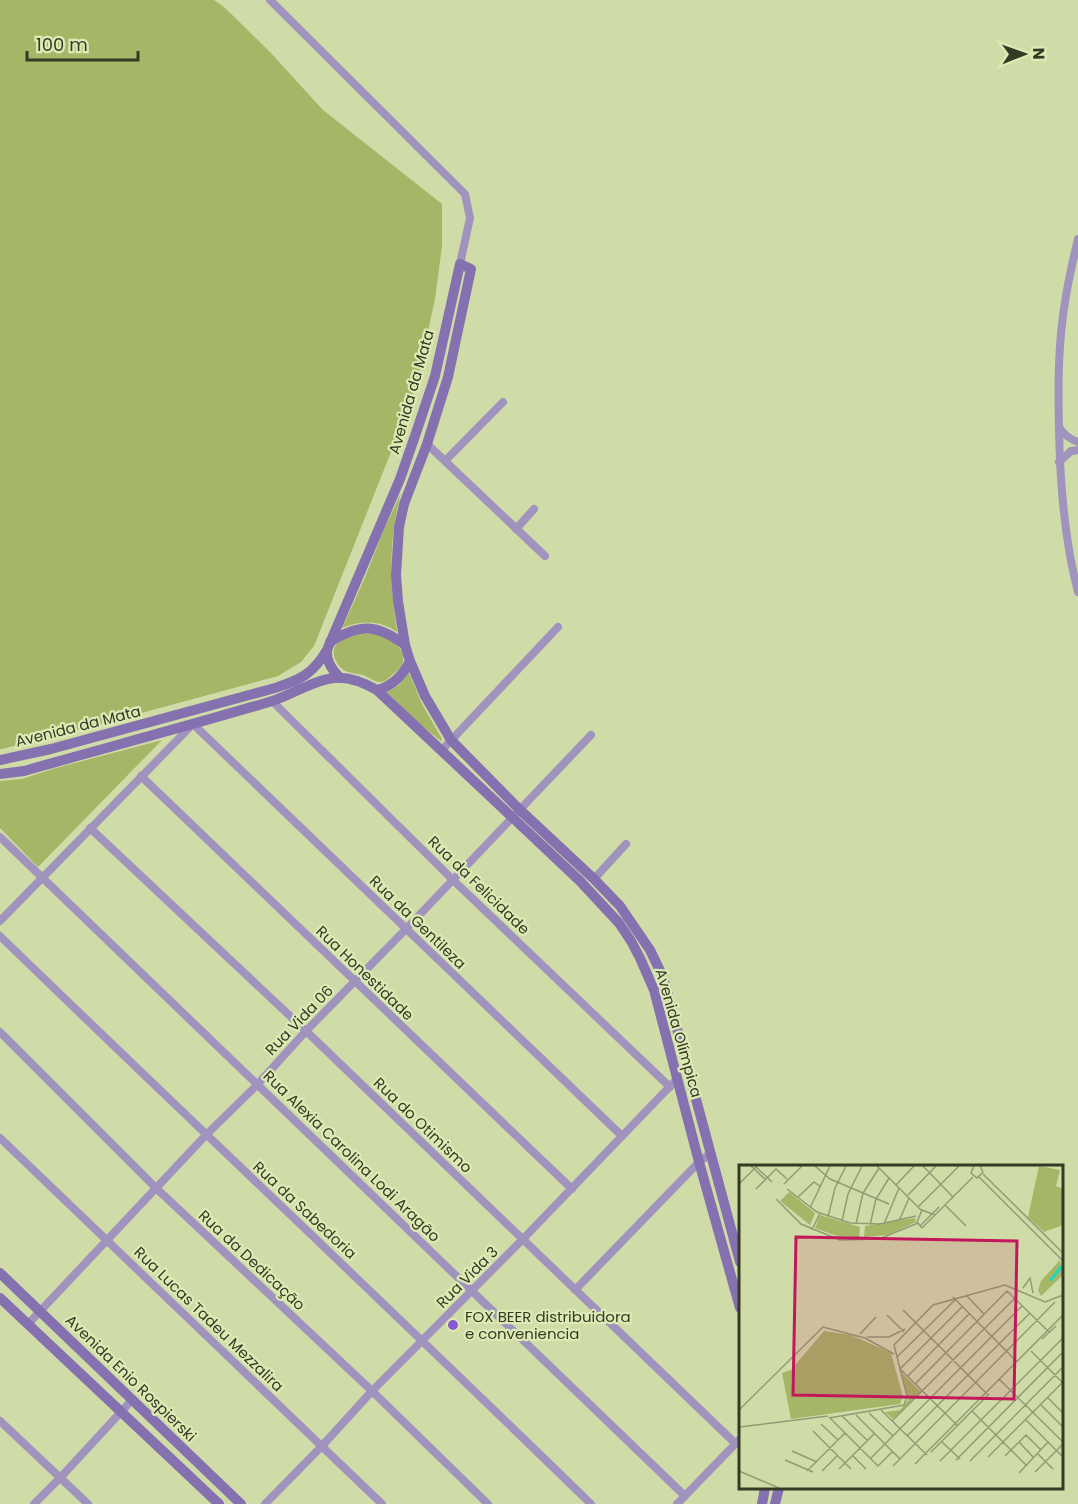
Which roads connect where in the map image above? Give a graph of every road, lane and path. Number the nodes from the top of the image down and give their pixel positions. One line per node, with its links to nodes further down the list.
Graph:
1 (270, 0): 3 (street)
2 (1078, 239): 5 (street)
3 (460, 264): 7 (street, Avenida da Mata); 17 (street, Avenida da Mata)
4 (503, 402): 9 (street)
5 (1058, 426): 6 (street); 10 (street)
6 (1078, 442)
7 (427, 444): 9 (street); 16 (street, Avenida da Mata)
8 (1078, 450): 10 (street)
9 (445, 461): 12 (street)
10 (1059, 462): 14 (street)
11 (534, 509): 12 (street)
12 (516, 529): 13 (street)
13 (545, 556)
14 (1078, 592)
15 (558, 627): 26 (street)
16 (405, 645): 17 (street); 18 (street, Avenida da Mata)
17 (328, 646): 19 (street); 28 (street, Avenida da Mata)
18 (410, 661): 20 (street); 22 (street, Avenida da Mata)
19 (340, 678): 20 (street, Avenida da Mata); 21 (street, Avenida da Mata)
20 (377, 690): 25 (street, Avenida da Mata)
21 (272, 701): 23 (street, Avenida da Mata); 36 (street, Rua da Felicidade)
22 (441, 724): 26 (street, Avenida Olímpica)
23 (194, 725): 29 (street, Avenida da Mata); 30 (street); 39 (street, Rua da Gentileza)
24 (591, 735): 31 (street, Rua Vida 06)
25 (428, 738): 27 (street, Avenida Olímpica)
26 (451, 740): 27 (street); 31 (street, Avenida Olímpica)
27 (441, 751): 31 (street, Avenida Olímpica)
28 (0, 760)
29 (0, 774)
30 (141, 776): 32 (street); 41 (street, Rua Honestidade)
31 (515, 814): 36 (street, Rua Vida 06); 37 (street, Avenida Olímpica); 45 (street, Avenida Olímpica)
32 (90, 828): 35 (street); 42 (street, Rua do Otimismo)
33 (0, 837): 35 (street, Rua Alexia Carolina Lodi Aragão)
34 (626, 844): 37 (street)
35 (42, 877): 38 (street); 46 (street, Rua Alexia Carolina Lodi Aragão)
36 (453, 879): 39 (street, Rua Vida 06); 45 (street, Rua da Felicidade)
37 (594, 879): 44 (street, Avenida Olímpica)
38 (0, 921)
39 (406, 929): 41 (street, Rua Vida 06); 48 (street, Rua da Gentileza)
40 (0, 936): 47 (street, Rua da Sabedoria)
41 (355, 981): 42 (street, Rua Vida 06); 53 (street, Rua Honestidade)
42 (306, 1031): 46 (street, Rua Vida 06); 55 (street, Rua do Otimismo)
43 (0, 1032): 52 (street, Rua da Dedicação)
44 (688, 1068): 45 (street, Rua Vida 3); 50 (street, Avenida Olímpica)
45 (674, 1083): 48 (street, Rua Vida 3); 51 (street, Avenida Olímpica)
46 (257, 1085): 47 (street, Rua Vida 06); 58 (street, Rua Alexia Carolina Lodi Aragão)
47 (206, 1135): 52 (street, Rua Vida 06); 64 (street, Rua da Sabedoria)
48 (622, 1136): 53 (street, Rua Vida 3)
49 (0, 1138): 54 (street, Rua Lucas Tadeu Mezzalira)
50 (711, 1154): 51 (street); 56 (street, Avenida Olímpica)
51 (699, 1162): 59 (street); 61 (street, Avenida Olímpica)
52 (156, 1188): 54 (street, Rua Vida 06); 65 (street, Rua da Dedicação)
53 (572, 1189): 55 (street, Rua Vida 3)
54 (107, 1240): 62 (street, Rua Vida 06); 70 (street, Rua Lucas Tadeu Mezzalira)
55 (522, 1240): 58 (street, Rua Vida 3); 59 (street, Rua do Otimismo)
56 (739, 1255)
57 (0, 1273): 62 (street, Avenida Enio Rospierski)
58 (472, 1290): 64 (street, Rua Vida 3); 74 (street, Rua Alexia Carolina Lodi Aragão)
59 (575, 1290): 69 (street, Rua do Otimismo)
60 (0, 1298): 63 (street, Avenida Enio Rospierski)
61 (739, 1301)
62 (41, 1311): 63 (street, Rua Vida 06); 66 (street, Avenida Enio Rospierski)
63 (28, 1324): 67 (street, Avenida Enio Rospierski)
64 (423, 1340): 65 (street, Rua Vida 3); 82 (street, Rua da Sabedoria)
65 (372, 1391): 70 (street, Rua Vida 3); 81 (street, Rua da Dedicação)
66 (132, 1400): 67 (street); 78 (street, Avenida Enio Rospierski)
67 (122, 1412): 71 (street); 77 (street, Avenida Enio Rospierski)
68 (0, 1421): 71 (street)
69 (738, 1442): 74 (street)
70 (322, 1446): 79 (street, Rua Vida 3); 80 (street, Rua Lucas Tadeu Mezzalira)
71 (60, 1478): 75 (street); 76 (street)
72 (765, 1489): 84 (street)
73 (779, 1489): 85 (street)
74 (685, 1496): 83 (street)
75 (34, 1504)
76 (88, 1504)
77 (219, 1504)
78 (241, 1504)
79 (265, 1504)
80 (382, 1504)
81 (488, 1504)
82 (591, 1504)
83 (677, 1504)
84 (762, 1504)
85 (775, 1504)

